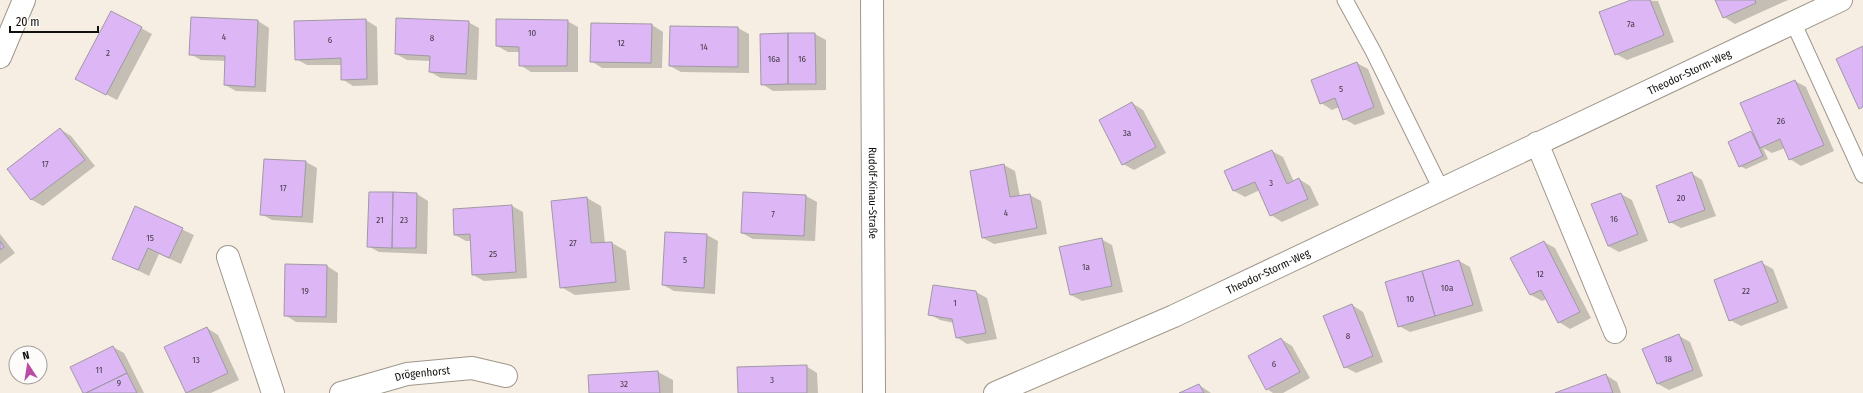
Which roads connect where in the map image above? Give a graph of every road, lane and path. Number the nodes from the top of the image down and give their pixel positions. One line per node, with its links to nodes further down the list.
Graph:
1 (24, 0): 6 (street)
2 (872, 0): 13 (street, Rudolf-Kinau-Straße)
3 (1345, 0): 9 (lane)
4 (1841, 0): 5 (street, Theodor-Storm-Weg)
5 (1793, 22): 7 (street, Theodor-Storm-Weg); 8 (lane)
6 (0, 57)
7 (1537, 143): 9 (street, Theodor-Storm-Weg); 11 (street)
8 (1863, 175)
9 (1440, 189): 16 (street, Theodor-Storm-Weg)
10 (228, 257): 14 (street)
11 (1615, 332)
12 (506, 376): 15 (street, Drögenhorst)
13 (875, 389)
14 (273, 393)
15 (341, 393)
16 (995, 393)

